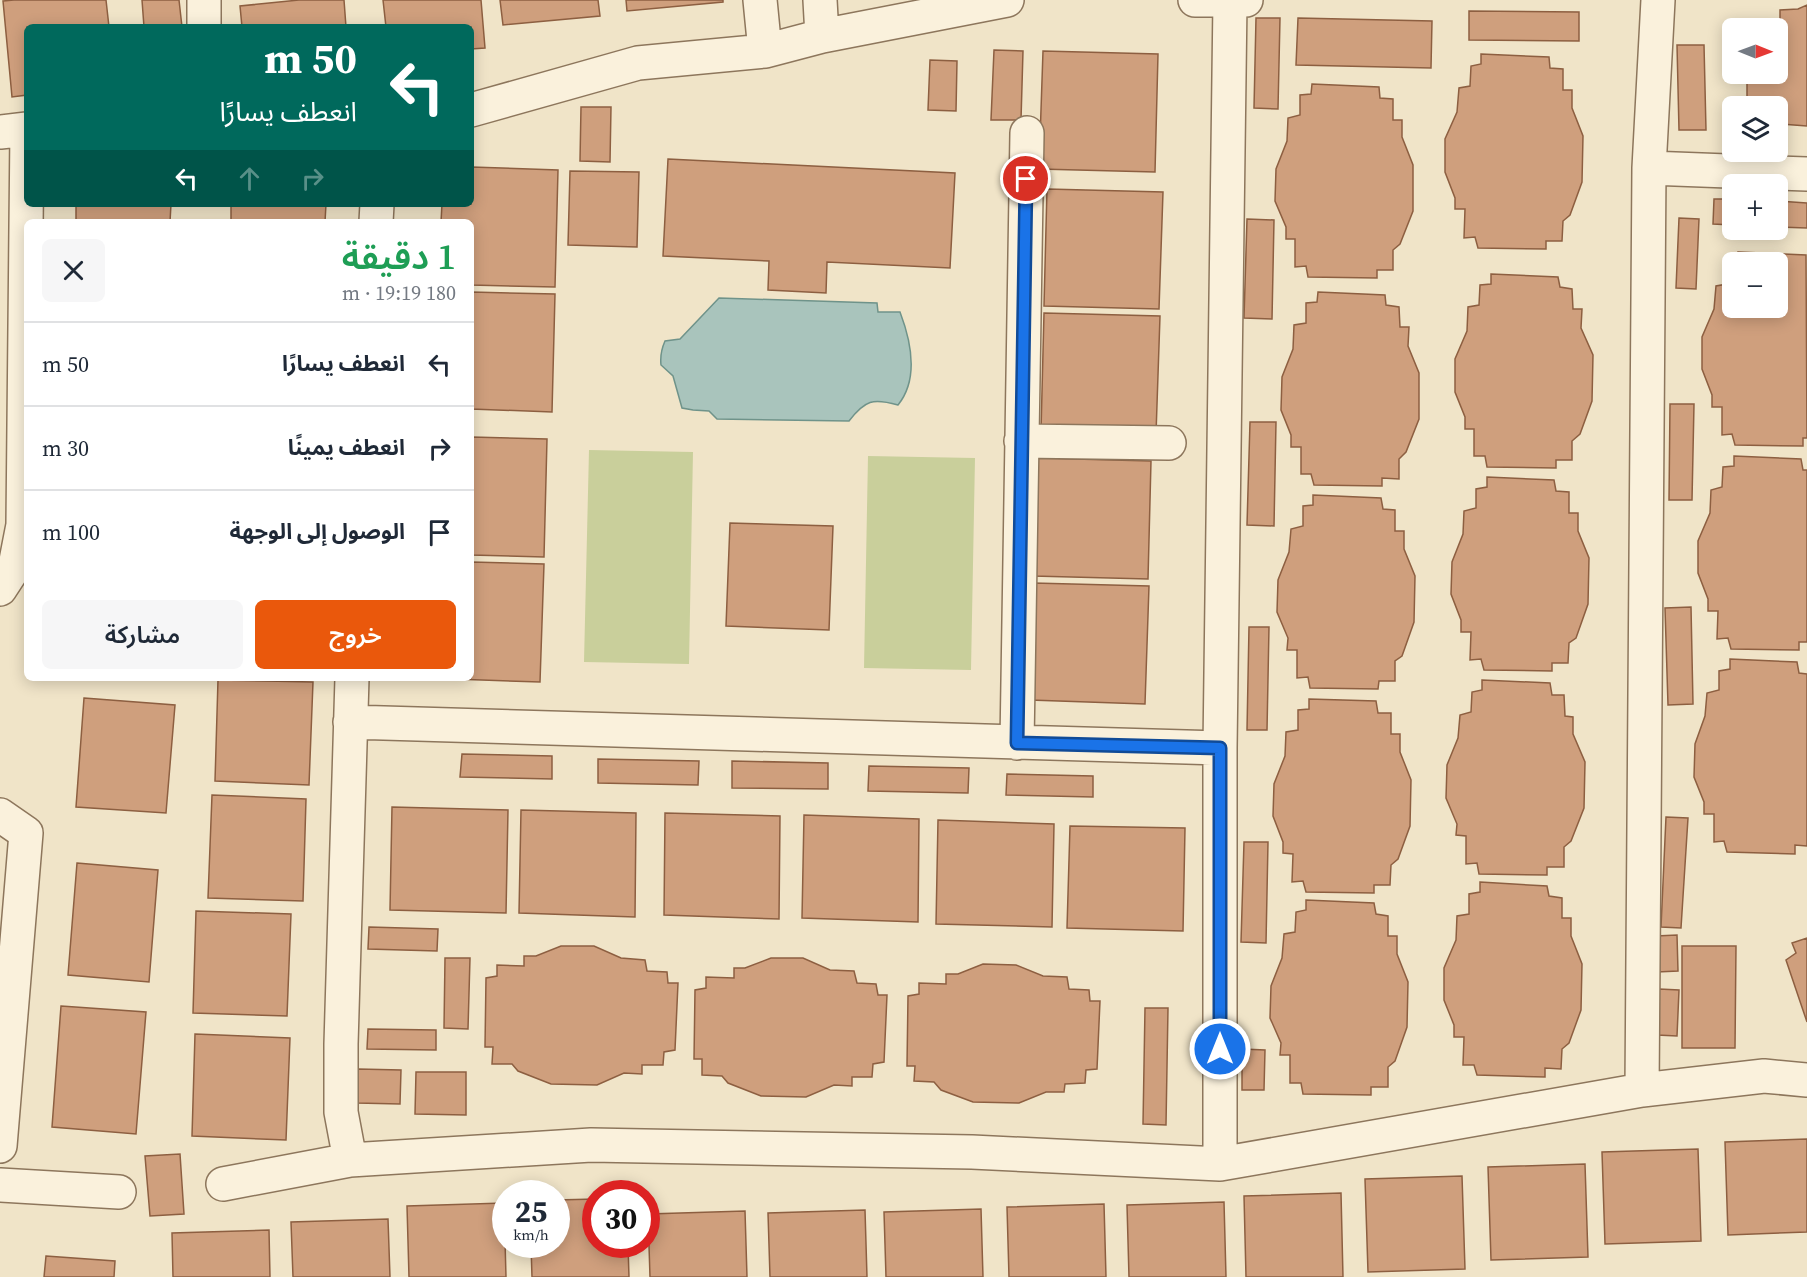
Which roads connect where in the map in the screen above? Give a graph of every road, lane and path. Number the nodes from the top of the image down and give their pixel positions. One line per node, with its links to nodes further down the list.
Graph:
1 (204, 0): 9 (street)
2 (760, 0): 11 (street)
3 (819, 0): 10 (street)
4 (1007, 0): 10 (street)
5 (1195, 0): 8 (street)
6 (1246, 0): 8 (street)
7 (1658, 0): 16 (street)
8 (1230, 1): 25 (street)
9 (204, 24)
10 (822, 36): 11 (street)
11 (765, 51): 12 (street)
12 (474, 109)
13 (24, 129): 14 (street)
14 (0, 132)
15 (1027, 133): 19 (street)
16 (1649, 168): 17 (street); 28 (street)
17 (1807, 174)
18 (24, 367): 21 (street)
19 (1021, 441): 20 (street); 24 (street)
20 (1169, 443)
21 (0, 589)
22 (352, 681): 23 (street)
23 (350, 722): 24 (street); 30 (street)
24 (1017, 743): 25 (street)
25 (1220, 748): 31 (street)
26 (0, 815): 29 (street)
27 (1807, 1080): 28 (street)
28 (1642, 1089): 31 (street)
29 (0, 1146)
30 (350, 1160): 31 (street); 32 (street)
31 (1220, 1164)
32 (223, 1184)
33 (0, 1185): 34 (street)
34 (118, 1192)

